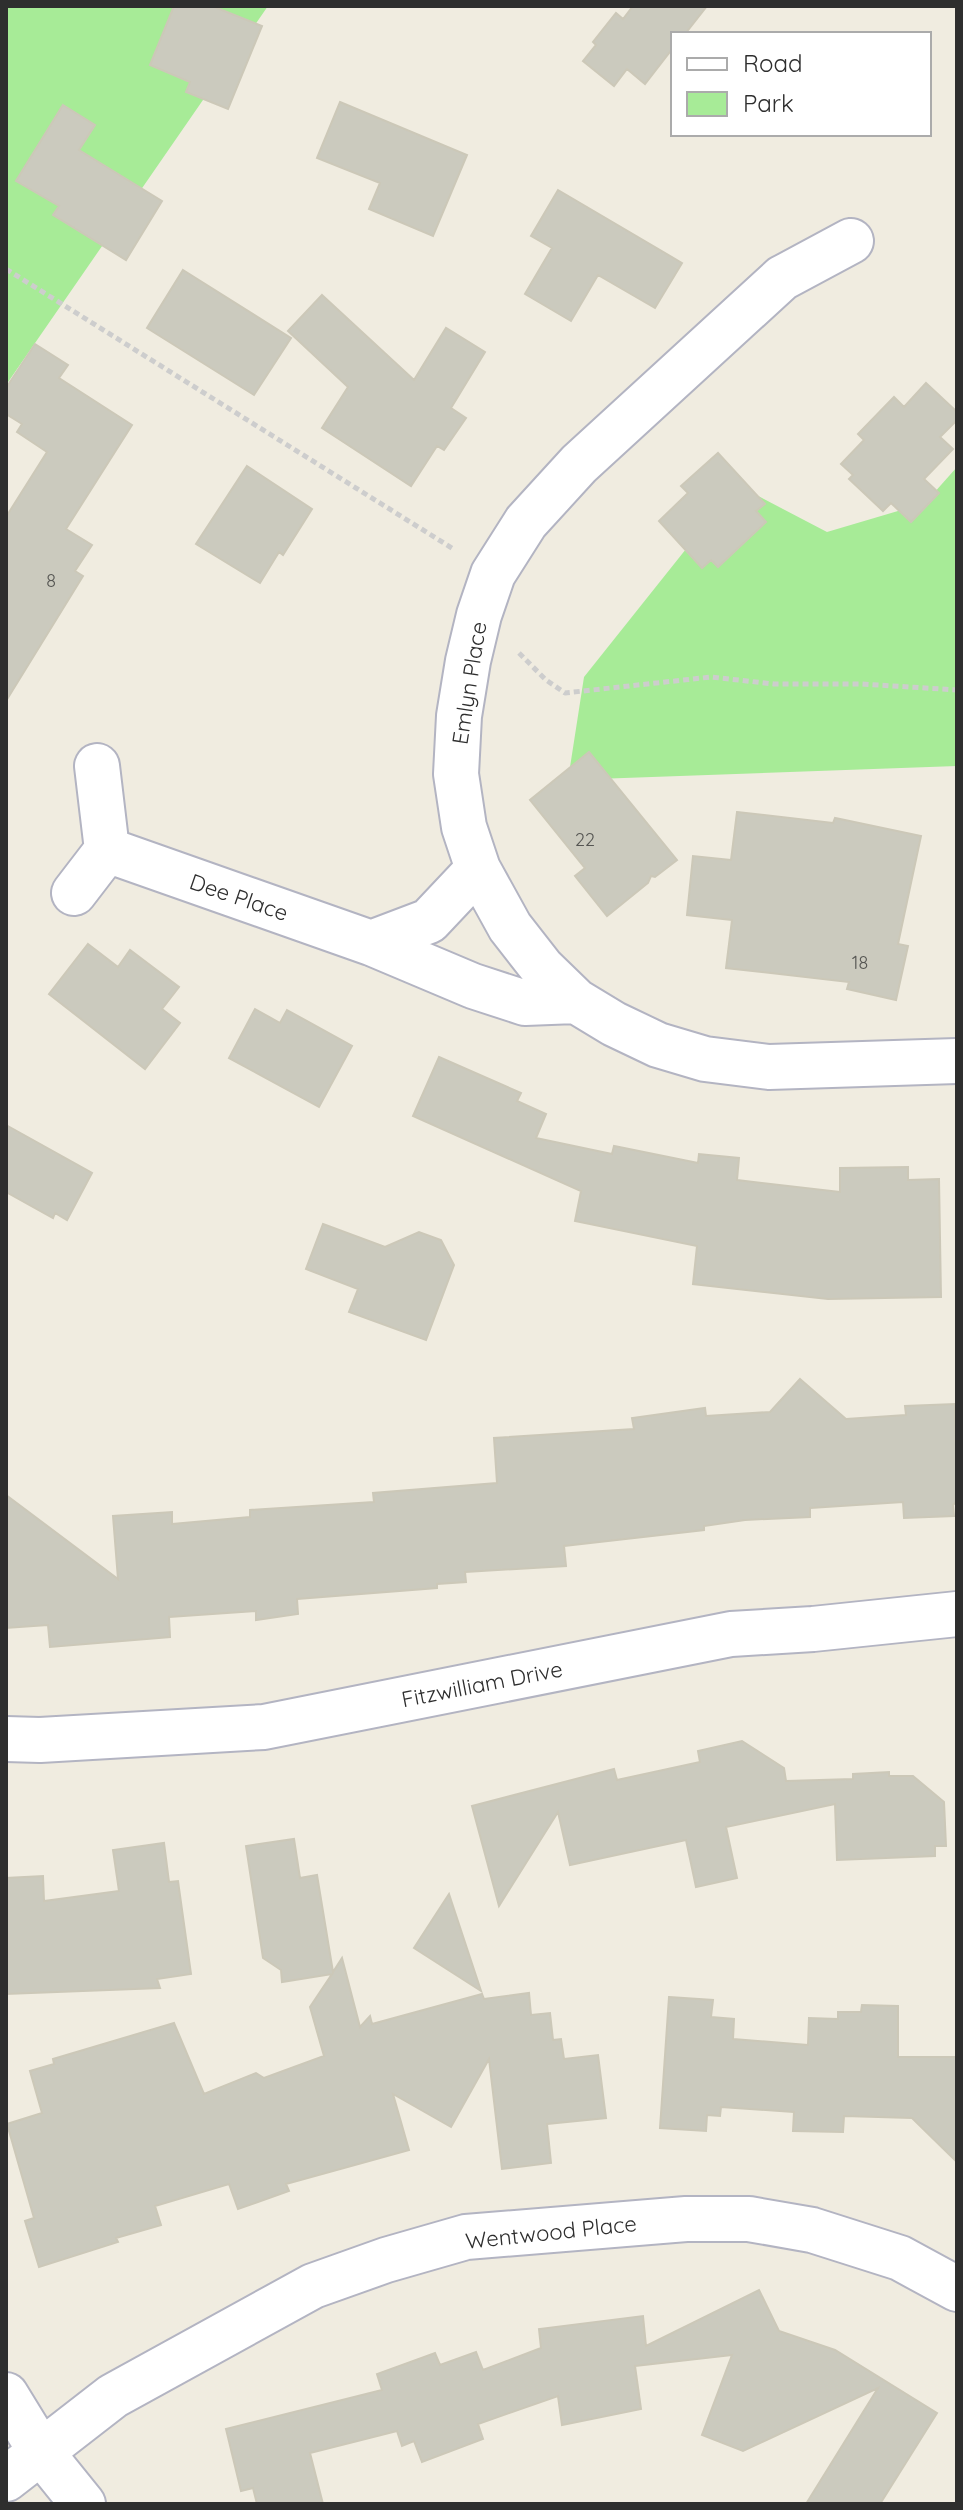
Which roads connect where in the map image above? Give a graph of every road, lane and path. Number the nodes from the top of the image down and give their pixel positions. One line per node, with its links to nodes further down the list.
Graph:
1 (851, 241): 3 (street, Emlyn Place)
2 (6, 269): 3 (path)
3 (493, 574): 8 (street, Emlyn Place)
4 (546, 680): 5 (path)
5 (957, 690)
6 (97, 766): 7 (street)
7 (107, 850): 9 (street); 10 (street, Dee Place)
8 (478, 869): 10 (street); 11 (street, Emlyn Place)
9 (74, 893)
10 (371, 943): 11 (street, Dee Place)
11 (576, 1001): 12 (street, Emlyn Place)
12 (957, 1061)
13 (957, 1614): 14 (street, Fitzwilliam Drive)
14 (6, 1739)
15 (957, 2289): 17 (street, Wentwood Place)
16 (6, 2395): 17 (street)
17 (41, 2452): 18 (street, Wentwood Place); 19 (street)
18 (6, 2479)
19 (83, 2504)

